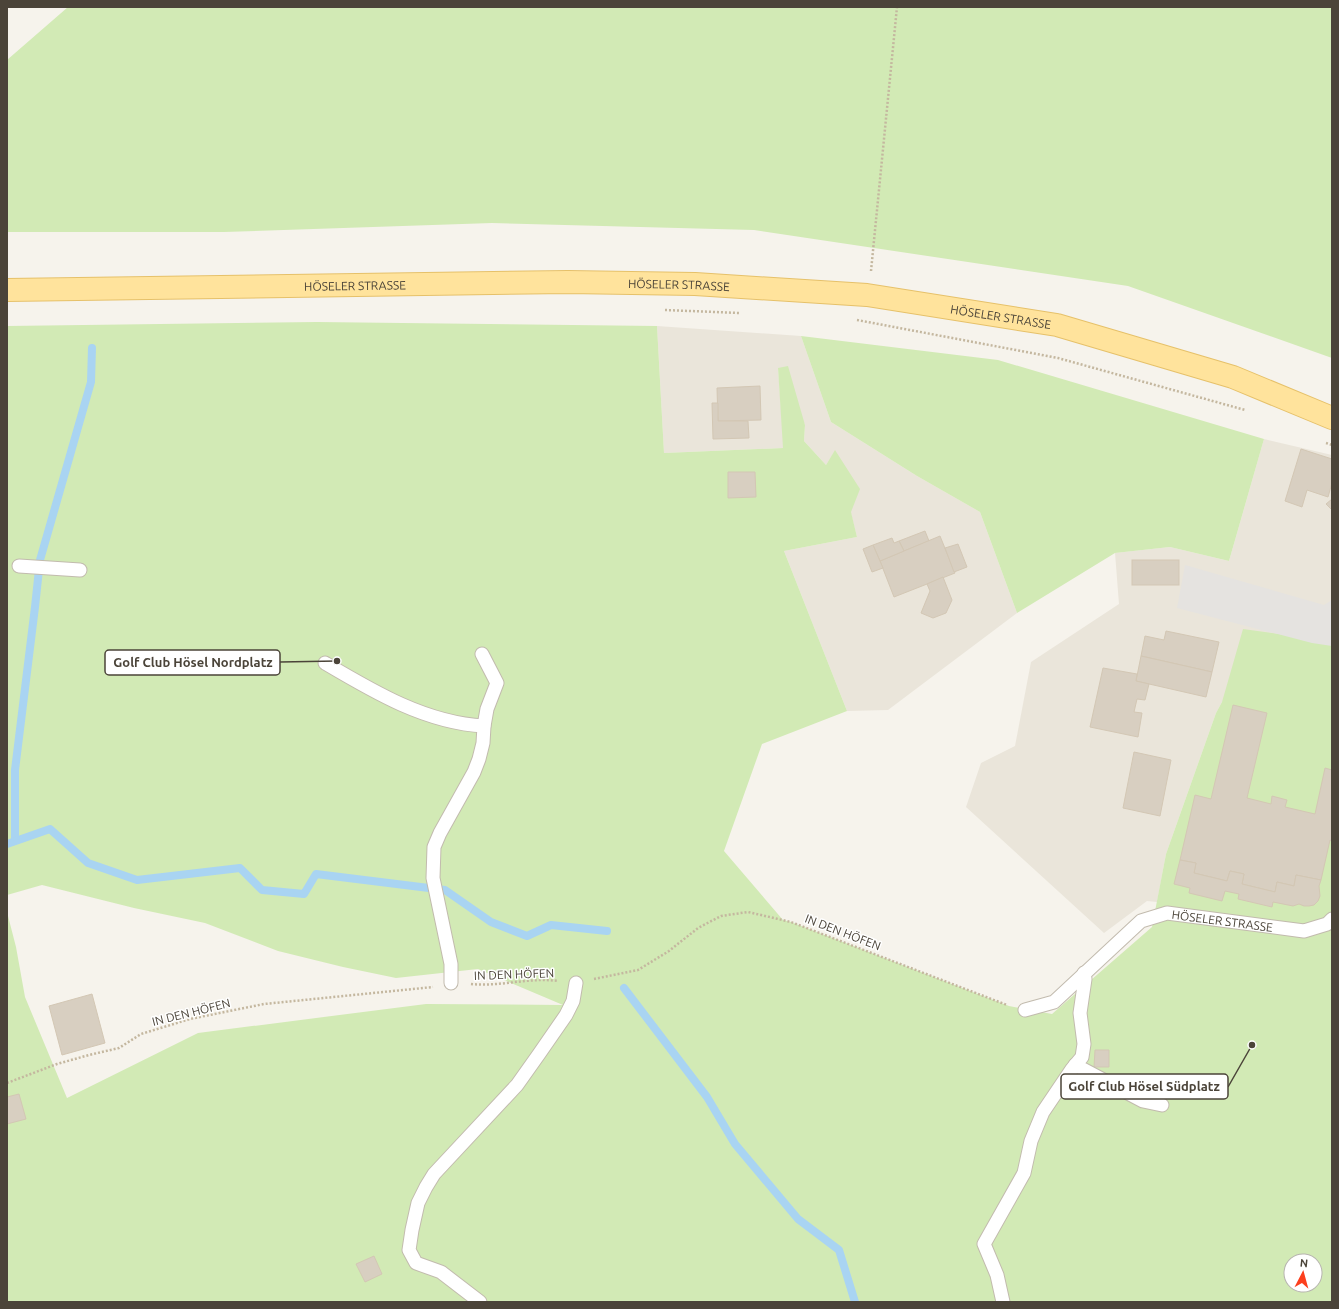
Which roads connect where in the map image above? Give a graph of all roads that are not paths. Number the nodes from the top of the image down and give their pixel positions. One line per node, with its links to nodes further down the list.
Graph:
1 (7, 290): 2 (main road, HÖSELER STRASSE)
2 (1332, 418)
3 (19, 566): 4 (lane)
4 (80, 570)
5 (482, 654): 7 (lane)
6 (325, 663): 7 (lane)
7 (484, 726): 10 (lane)
8 (1332, 919): 9 (lane, HÖSELER STRASSE)
9 (1084, 974): 12 (lane, HÖSELER STRASSE); 13 (lane)
10 (451, 983)
11 (576, 983): 15 (lane)
12 (1025, 1010)
13 (1075, 1065): 14 (lane); 16 (lane)
14 (1162, 1105)
15 (480, 1302)
16 (1003, 1302)

